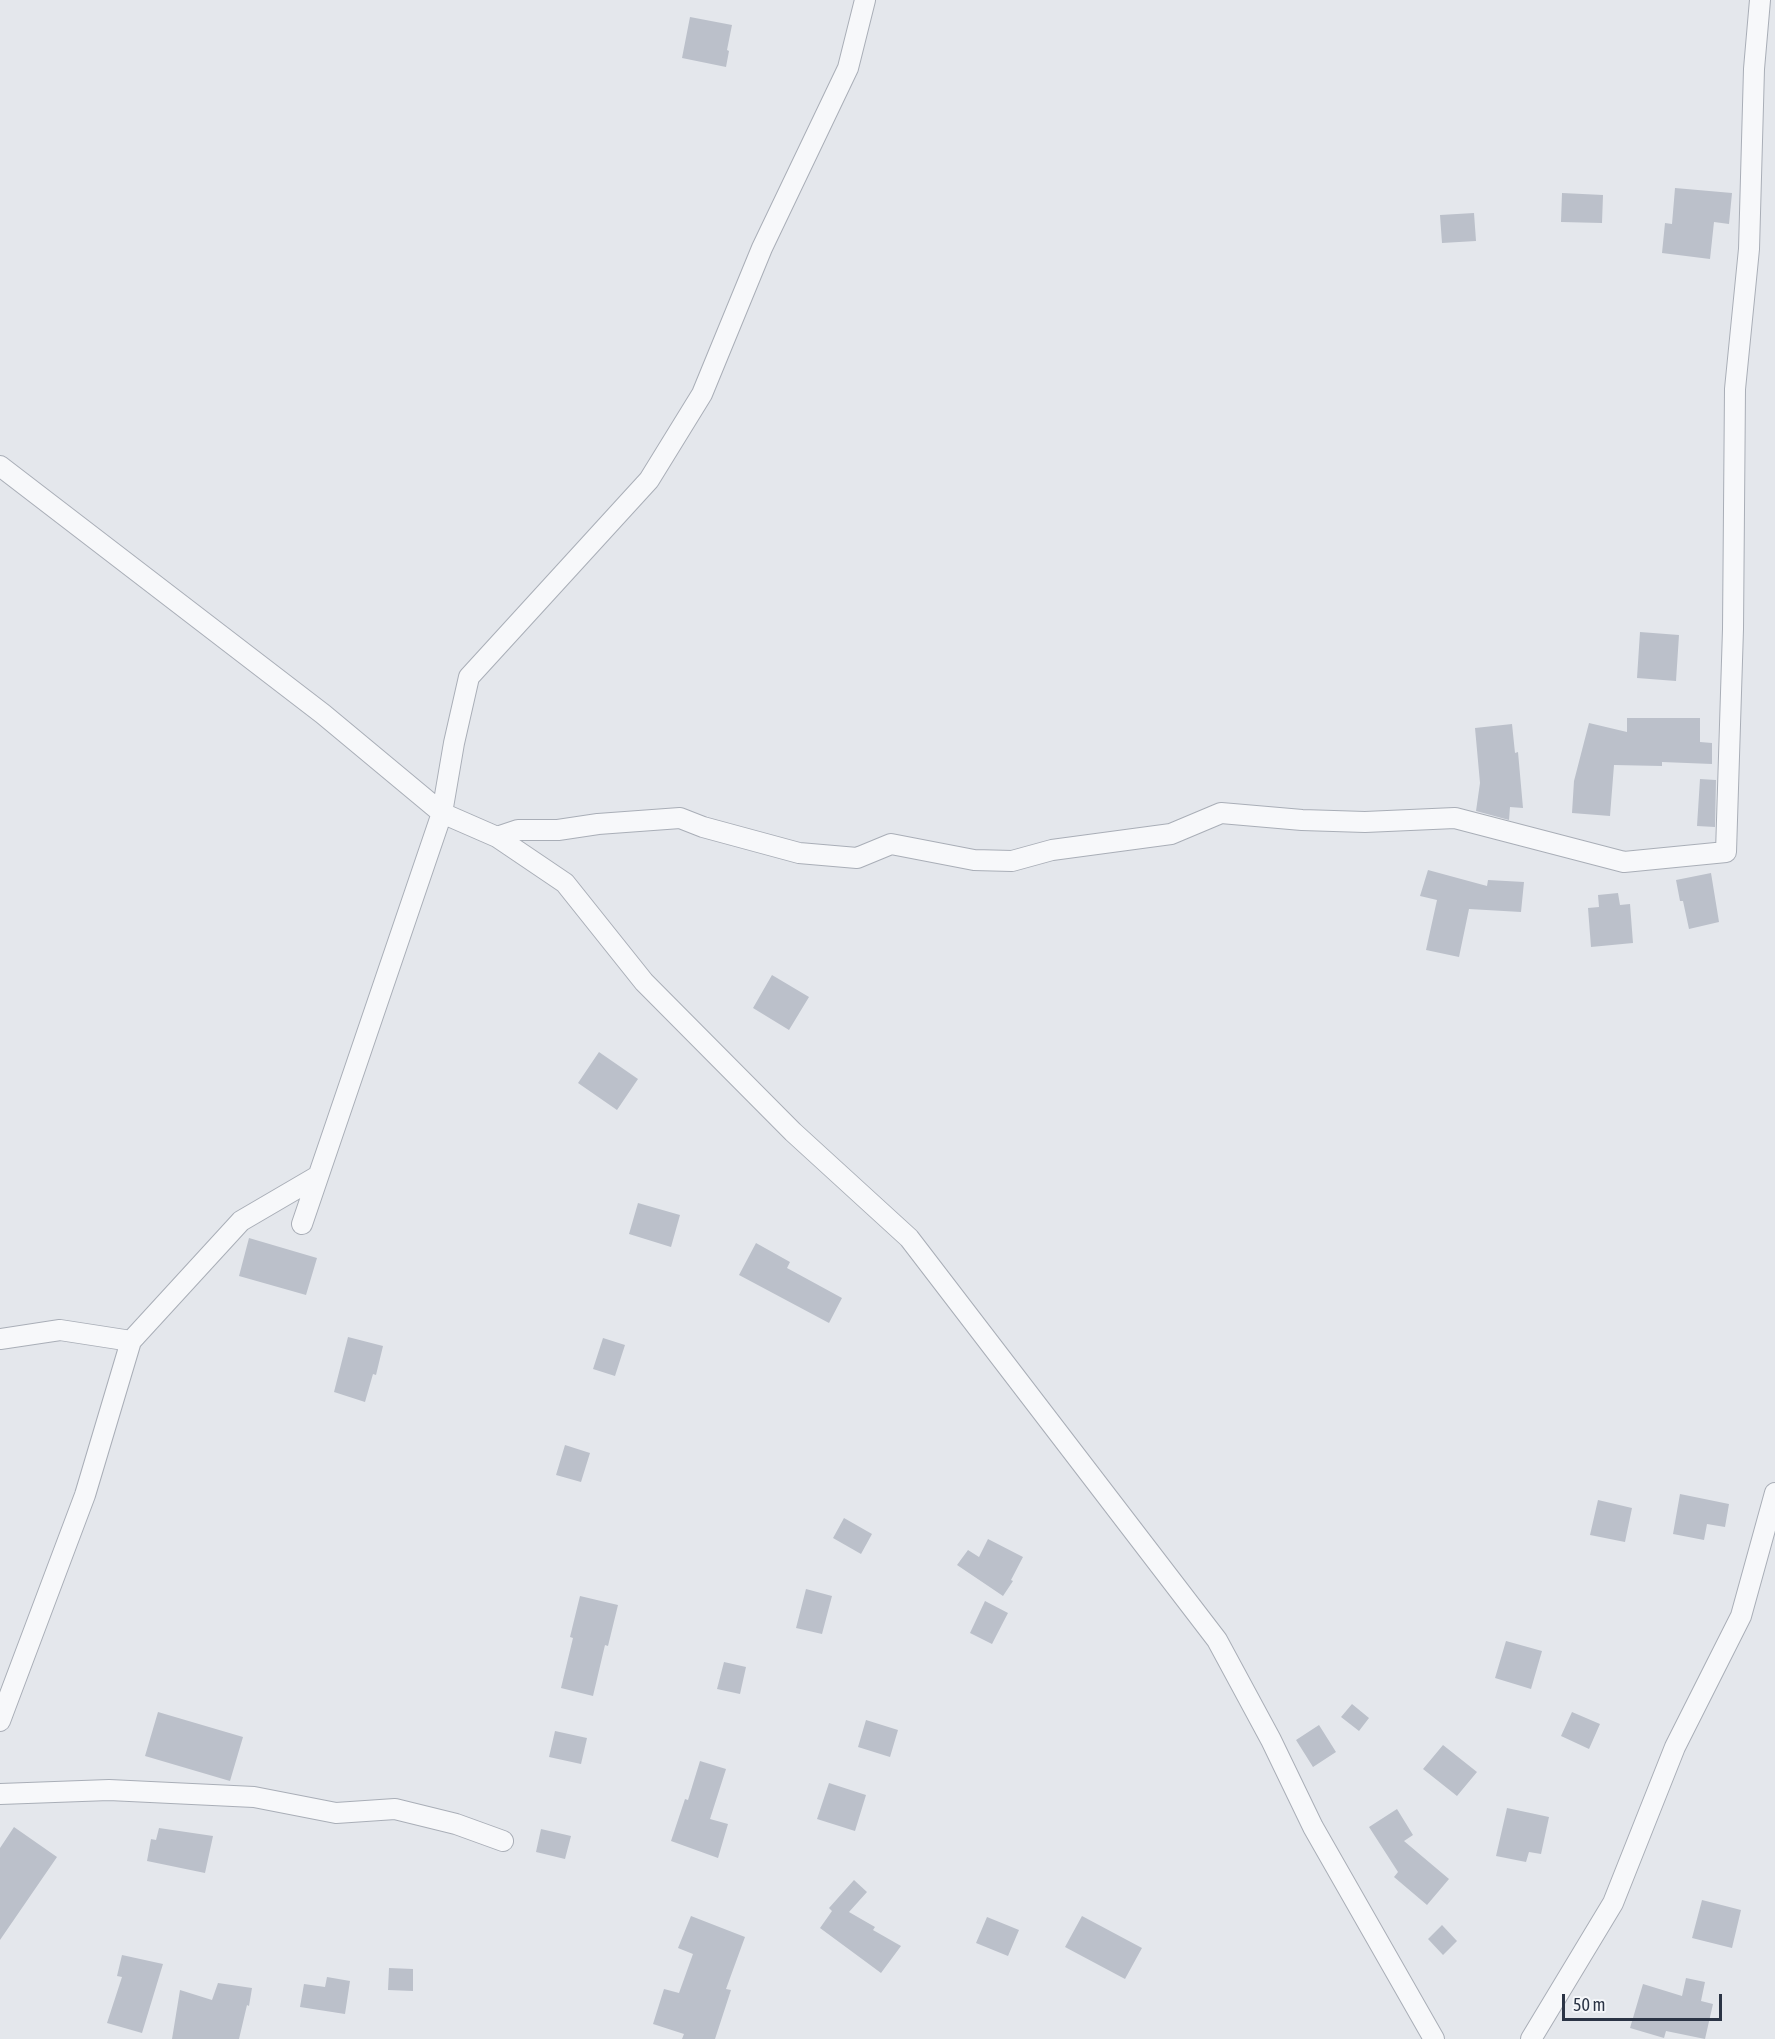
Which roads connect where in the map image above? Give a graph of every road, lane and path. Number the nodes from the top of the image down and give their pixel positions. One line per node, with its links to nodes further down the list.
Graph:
1 (865, 0): 4 (street)
2 (1760, 0): 5 (street)
3 (0, 466): 4 (street)
4 (442, 813): 5 (street); 6 (street)
5 (497, 837): 14 (street)
6 (318, 1176): 7 (street); 9 (street)
7 (302, 1224)
8 (0, 1339): 9 (street)
9 (131, 1341): 11 (street)
10 (1775, 1493): 15 (street)
11 (0, 1721)
12 (0, 1794): 13 (street)
13 (503, 1841)
14 (1434, 2039)
15 (1531, 2039)

